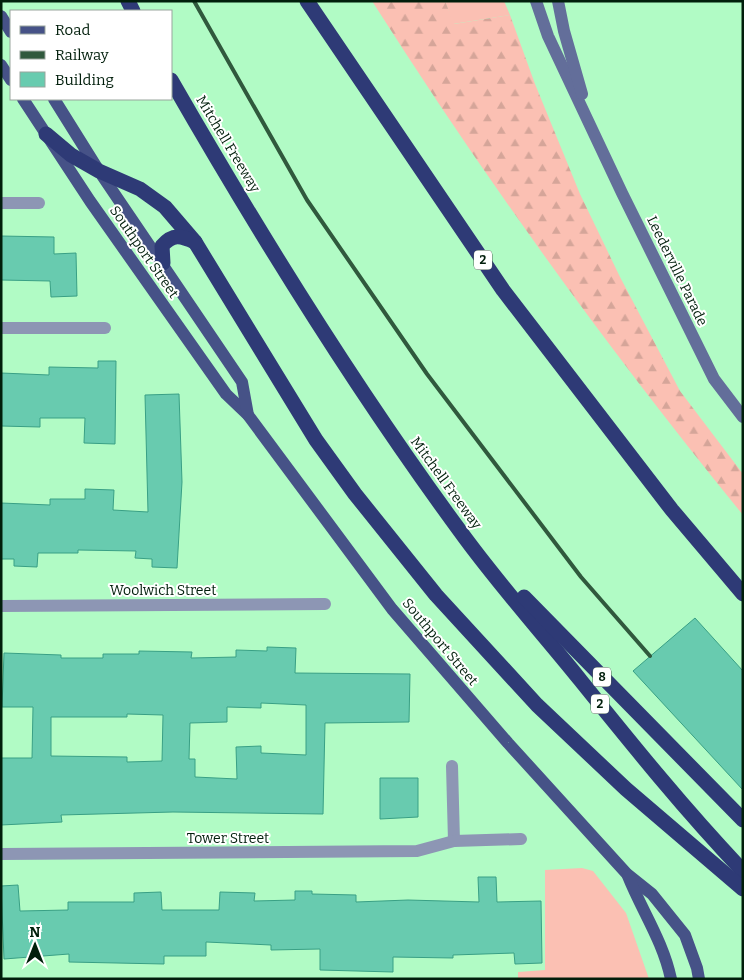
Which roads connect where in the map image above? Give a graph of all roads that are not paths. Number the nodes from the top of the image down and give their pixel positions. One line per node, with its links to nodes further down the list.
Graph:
1 (307, 1): 23 (highway, 2)
2 (536, 1): 11 (main road, Leederville Parade)
3 (558, 1): 11 (main road, Leederville Parade)
4 (1, 16): 5 (main road)
5 (10, 30)
6 (1, 65): 7 (main road)
7 (10, 78)
8 (172, 82): 22 (highway, Mitchell Freeway / 2)
9 (24, 100): 12 (main road, Southport Street)
10 (55, 100): 13 (main road, Southport Street)
11 (593, 132): 21 (main road, Leederville Parade)
12 (46, 134): 13 (highway); 20 (main road, Southport Street)
13 (98, 171): 16 (highway); 17 (main road, Southport Street)
14 (1, 203): 15 (street)
15 (39, 203)
16 (195, 242): 17 (highway); 33 (highway)
17 (163, 263): 20 (main road, Southport Street)
18 (1, 328): 19 (street)
19 (105, 328)
20 (248, 415): 32 (main road, Southport Street)
21 (743, 417)
22 (462, 534): 27 (highway, 8); 31 (highway, Mitchell Freeway / 2)
23 (743, 594)
24 (325, 604): 25 (street, Woolwich Street)
25 (1, 606)
26 (452, 766): 29 (street)
27 (743, 820)
28 (522, 839): 29 (street, Tower Street)
29 (454, 841): 30 (street, Tower Street)
30 (1, 854)
31 (743, 871)
32 (627, 874): 34 (main road, Southport Street); 35 (main road, Southport Street)
33 (743, 888)
34 (671, 979)
35 (698, 979)

